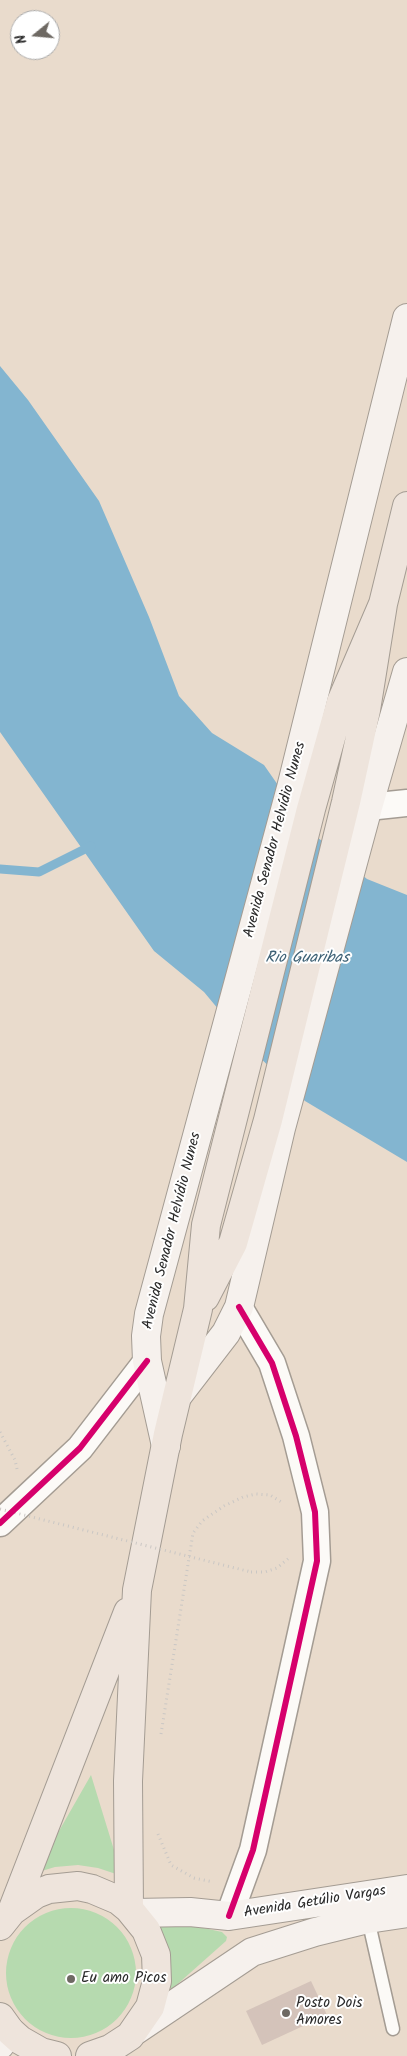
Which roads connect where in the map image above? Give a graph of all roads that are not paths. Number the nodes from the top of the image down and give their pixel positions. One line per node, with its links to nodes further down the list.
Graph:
1 (407, 318): 10 (main road, Avenida Senador Helvídio Nunes)
2 (407, 506): 3 (highway)
3 (383, 604): 6 (highway); 9 (highway)
4 (407, 672): 6 (main road)
5 (407, 803): 6 (street)
6 (357, 805): 7 (highway)
7 (274, 1124): 8 (main road); 9 (highway)
8 (239, 1307): 11 (main road); 19 (street)
9 (198, 1310): 11 (highway)
10 (147, 1361): 12 (main road, Avenida Senador Helvídio Nunes); 13 (street)
11 (179, 1394): 12 (highway)
12 (166, 1446): 15 (highway)
13 (10, 1507): 14 (street)
14 (0, 1523)
15 (137, 1590): 17 (highway); 20 (highway)
16 (407, 1888): 19 (main road, Avenida Getúlio Vargas)
17 (131, 1911): 19 (main road, Avenida Getúlio Vargas); 20 (highway); 24 (highway)
18 (407, 1913): 21 (main road, Avenida Getúlio Vargas)
19 (229, 1916)
20 (4, 1919)
21 (368, 1919): 22 (lane); 24 (main road, Avenida Getúlio Vargas)
22 (393, 2029)
23 (8, 2033): 25 (highway)
24 (130, 2041): 26 (highway)
25 (57, 2056)
26 (90, 2056)

